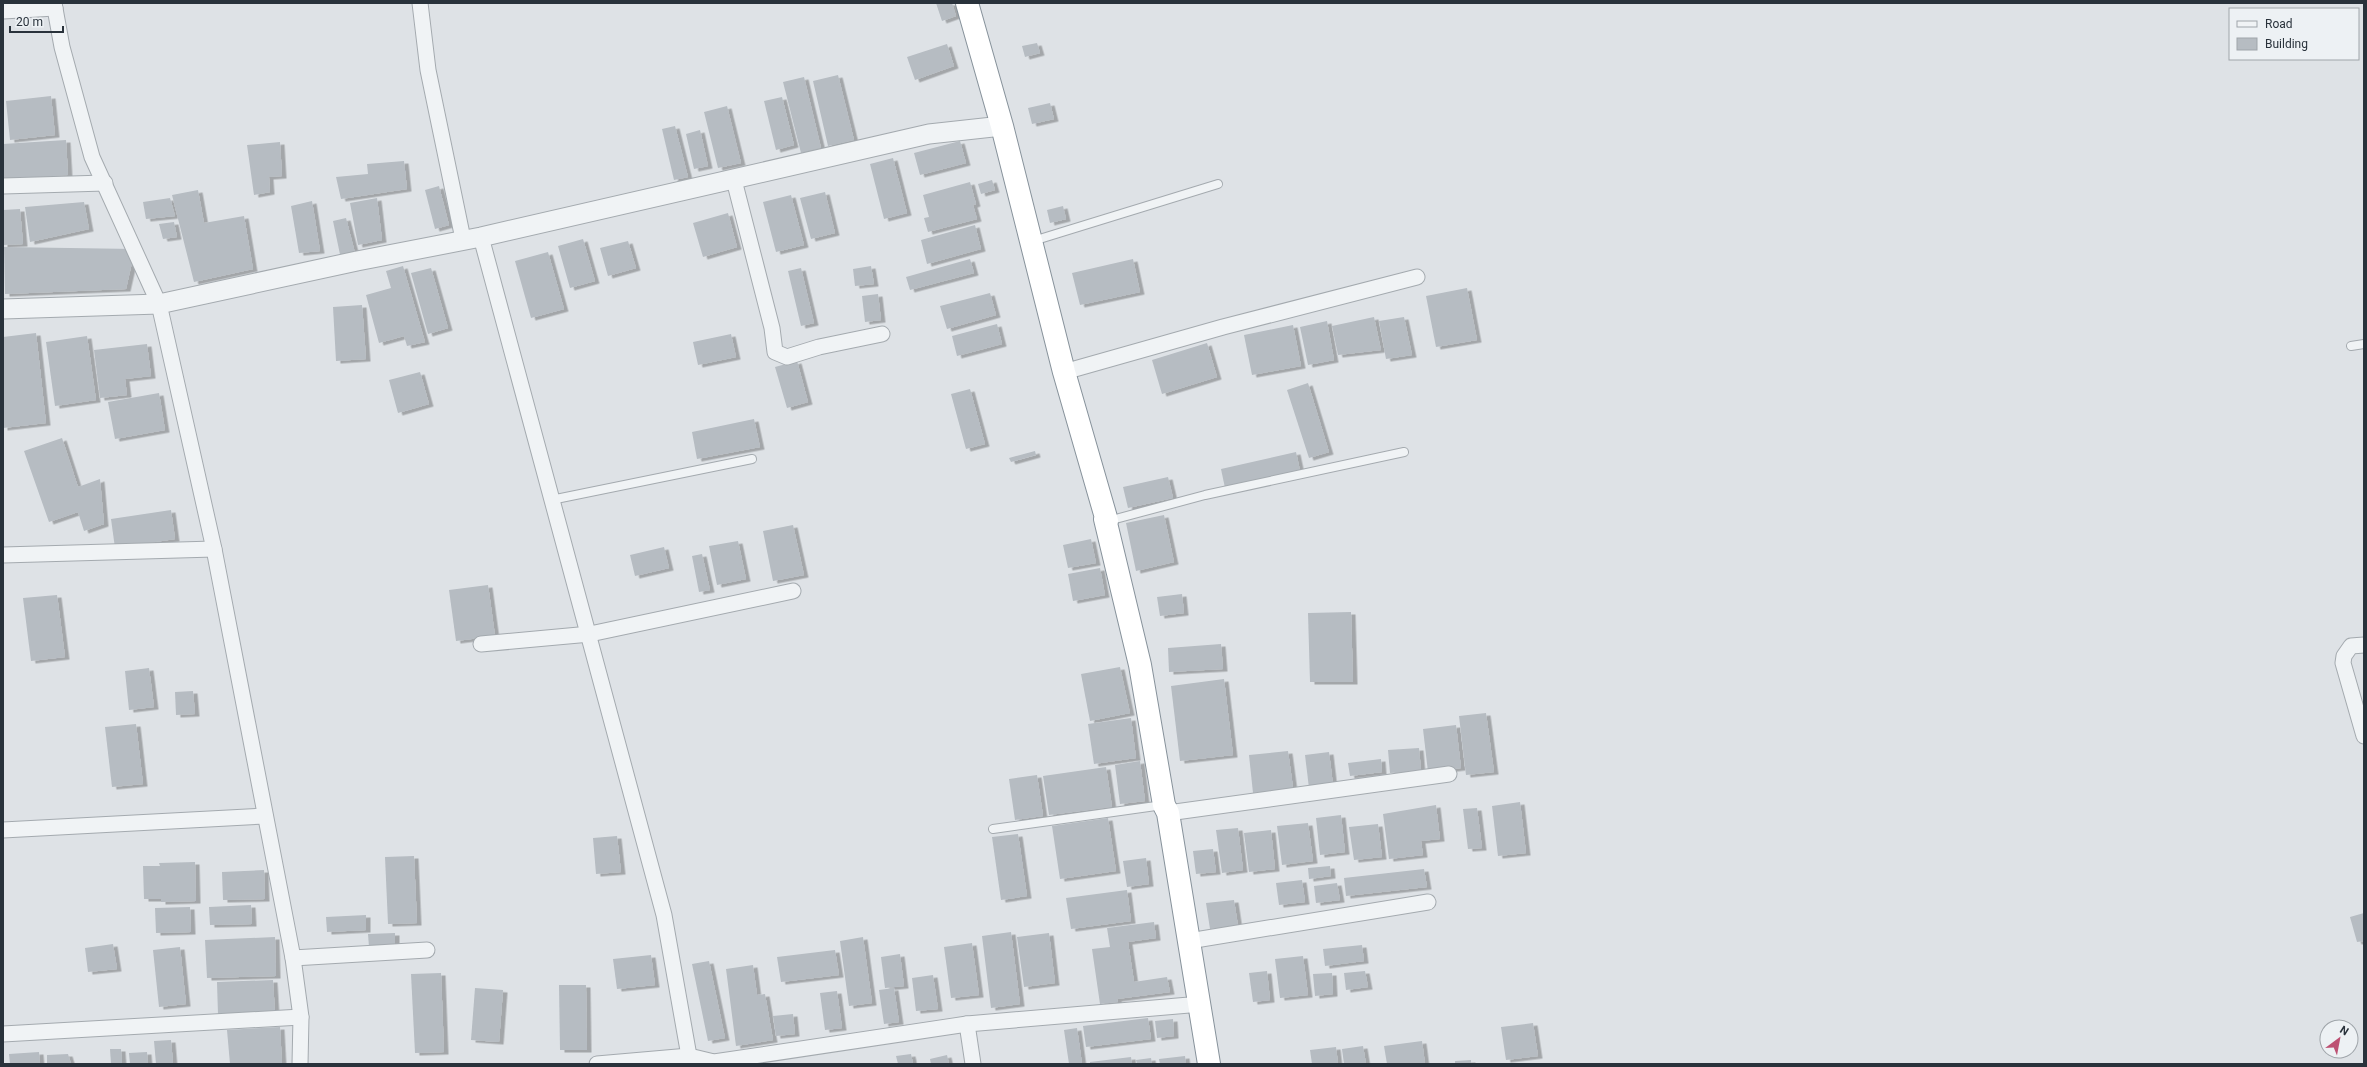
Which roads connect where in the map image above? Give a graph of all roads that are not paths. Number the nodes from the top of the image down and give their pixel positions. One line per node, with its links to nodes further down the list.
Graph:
1 (420, 3): 10 (street)
2 (967, 3): 5 (highway)
3 (55, 5): 4 (street); 7 (street)
4 (3, 11)
5 (1002, 126): 6 (street); 11 (highway)
6 (734, 180): 10 (street); 15 (street)
7 (105, 182): 9 (street); 13 (street)
8 (1218, 184): 11 (lane)
9 (3, 186)
10 (472, 238): 13 (street); 21 (street)
11 (1032, 241): 18 (highway)
12 (1417, 277): 18 (street)
13 (159, 304): 14 (street); 23 (street)
14 (3, 309)
15 (882, 334)
16 (2364, 344): 17 (lane)
17 (2351, 346)
18 (1064, 372): 22 (highway)
19 (1404, 452): 22 (lane)
20 (752, 459): 21 (lane)
21 (551, 500): 26 (street)
22 (1107, 521): 31 (highway)
23 (214, 549): 24 (street); 32 (street)
24 (3, 555)
25 (793, 591): 26 (street)
26 (590, 634): 27 (street); 43 (street)
27 (481, 644)
28 (2364, 644): 29 (street)
29 (2364, 736)
30 (1449, 774): 31 (street)
31 (1166, 809): 33 (lane); 36 (highway)
32 (266, 816): 34 (street); 38 (street)
33 (993, 829)
34 (3, 830)
35 (1428, 902): 36 (street)
36 (1188, 941): 39 (highway)
37 (426, 950): 38 (street)
38 (293, 958): 40 (street)
39 (1201, 1004): 41 (street); 48 (highway)
40 (301, 1017): 42 (street); 45 (street)
41 (967, 1024): 44 (street); 47 (street)
42 (3, 1034)
43 (689, 1056): 44 (street); 46 (street)
44 (715, 1063)
45 (300, 1064)
46 (597, 1064)
47 (973, 1064)
48 (1209, 1064)

